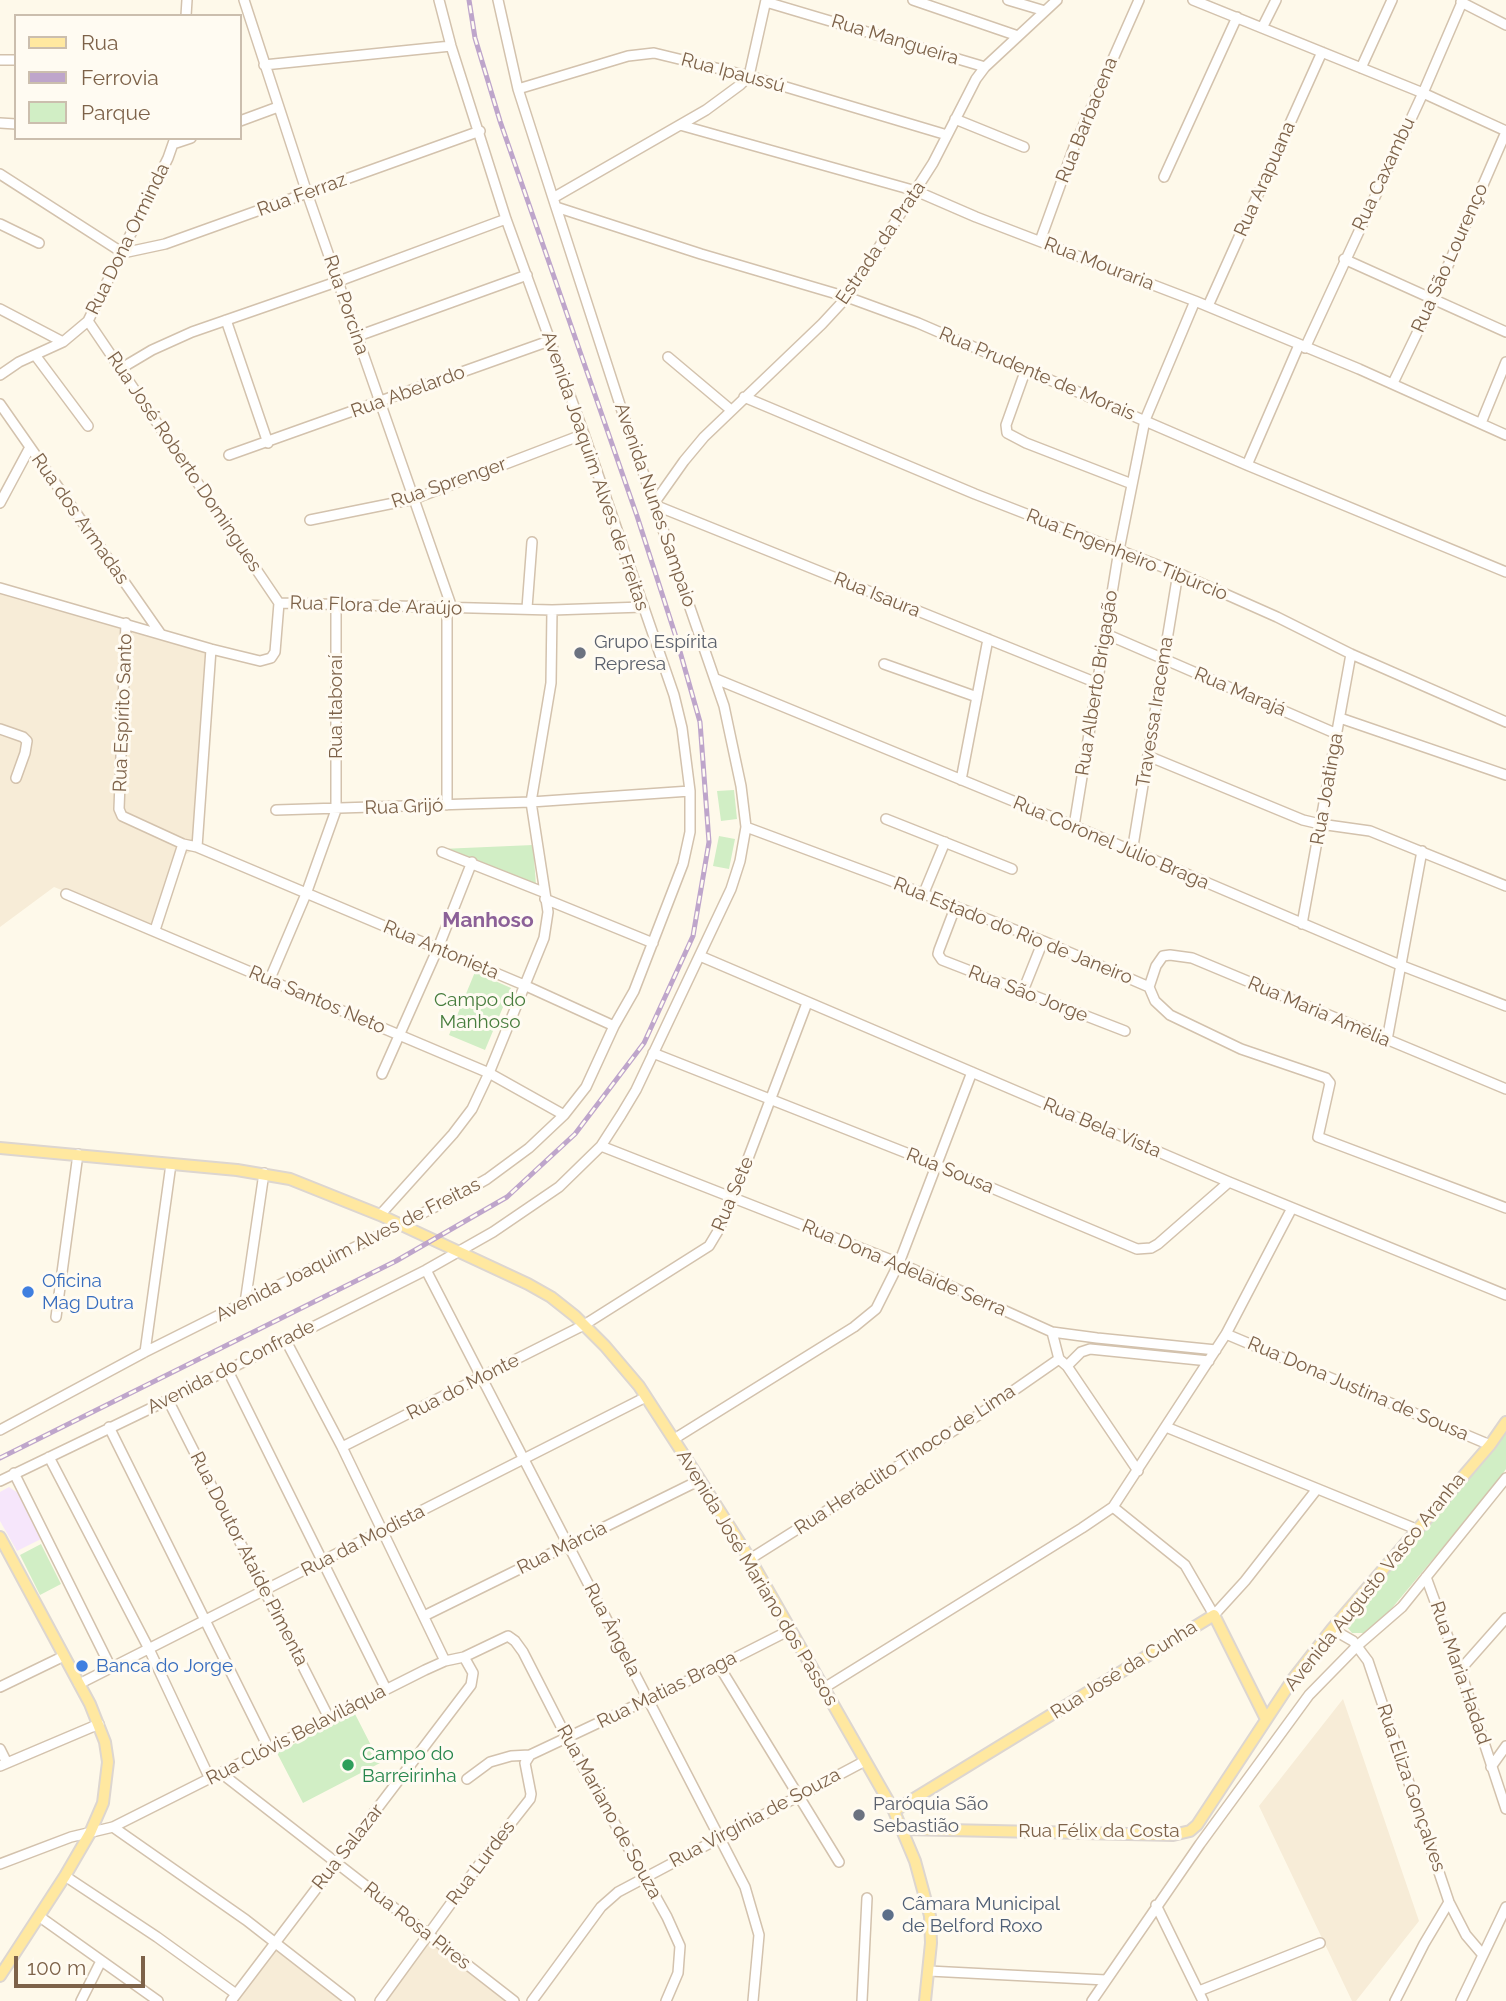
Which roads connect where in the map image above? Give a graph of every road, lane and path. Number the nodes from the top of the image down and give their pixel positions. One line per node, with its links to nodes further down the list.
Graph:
1 (244, 0): 20 (street, Rua Porcina)
2 (439, 0): 18 (street, Avenida Joaquim Alves de Freitas)
3 (498, 0): 24 (street, Avenida Nunes Sampaio)
4 (914, 0): 17 (street)
5 (1008, 0): 13 (street)
6 (1057, 0): 13 (street, Estrada da Prata)
7 (1139, 0): 42 (street, Rua Barbacena)
8 (1193, 0): 14 (street)
9 (1276, 0): 16 (street)
10 (1392, 0): 22 (street)
11 (766, 1): 21 (street, Rua Mangueira); 23 (street)
12 (1462, 1): 15 (street); 25 (street, Rua Caxambu)
13 (1045, 11): 17 (street, Estrada da Prata)
14 (1237, 17): 16 (street); 36 (street)
15 (1506, 24)
16 (1262, 28): 19 (street)
17 (1018, 36): 21 (street, Estrada da Prata)
18 (451, 46): 20 (street); 30 (street, Avenida Joaquim Alves de Freitas)
19 (1322, 52): 22 (street); 51 (street, Rua Arapuana)
20 (264, 65): 26 (street, Rua Porcina)
21 (985, 67): 28 (street, Estrada da Prata)
22 (1361, 68): 25 (street)
23 (749, 76): 24 (street, Rua Ipaussú); 29 (street); 32 (street, Rua Ipaussú)
24 (518, 89): 39 (street, Avenida Nunes Sampaio)
25 (1423, 93): 31 (street); 45 (street, Rua Caxambu)
26 (278, 107): 27 (street); 38 (street, Rua Porcina)
27 (242, 120)
28 (955, 120): 32 (street, Estrada da Prata); 34 (street)
29 (680, 125): 37 (street, Rua Mouraria); 39 (street)
30 (480, 131): 38 (street, Rua Ferraz); 40 (street, Avenida Joaquim Alves de Freitas)
31 (1506, 132): 49 (street, Rua São Lourenço)
32 (947, 135): 37 (street, Estrada da Prata)
33 (174, 141): 44 (street, Rua Dona Orminda)
34 (1024, 147)
35 (0, 174): 44 (street)
36 (1164, 177)
37 (916, 191): 42 (street, Rua Mouraria); 48 (street, Estrada da Prata)
38 (307, 193): 44 (street, Rua Ferraz); 47 (street, Rua Porcina)
39 (554, 203): 48 (street, Rua Prudente de Morais); 83 (street, Avenida Nunes Sampaio)
40 (506, 219): 46 (street, Avenida Joaquim Alves de Freitas); 47 (street)
41 (0, 224): 43 (street)
42 (1040, 241): 50 (street, Rua Mouraria)
43 (39, 243)
44 (123, 253): 54 (street, Rua Dona Orminda)
45 (1344, 259): 49 (street); 59 (street, Rua Caxambu)
46 (527, 275): 56 (street); 57 (street, Avenida Joaquim Alves de Freitas)
47 (339, 281): 53 (street); 56 (street, Rua Porcina)
48 (847, 297): 64 (street, Rua Prudente de Morais); 67 (street, Estrada da Prata)
49 (1433, 300): 55 (street); 66 (street, Rua São Lourenço)
50 (1195, 301): 51 (street, Rua Mouraria); 71 (street, Rua Alberto Brigagão)
51 (1208, 306): 59 (street, Rua Mouraria)
52 (0, 309): 58 (street)
53 (226, 320): 63 (street); 76 (street)
54 (88, 321): 58 (street, Rua Dona Orminda); 63 (street, Rua José Roberto Domingues)
55 (1506, 332)
56 (358, 336): 68 (street, Rua Porcina)
57 (549, 341): 68 (street, Rua Abelardo); 74 (street, Avenida Joaquim Alves de Freitas)
58 (64, 342): 60 (street, Rua Dona Orminda)
59 (1302, 347): 66 (street, Rua Mouraria); 79 (street, Rua Caxambu)
60 (35, 355): 65 (street, Rua Dona Orminda); 73 (street)
61 (668, 357): 70 (street)
62 (1506, 362): 72 (street)
63 (120, 369): 90 (street, Rua José Roberto Domingues)
64 (1026, 369): 71 (street, Rua Prudente de Morais); 80 (street)
65 (0, 375)
66 (1393, 383): 72 (street, Rua Mouraria)
67 (744, 397): 70 (street, Estrada da Prata); 86 (street, Rua Engenheiro Tibúrcio)
68 (379, 402): 76 (street, Rua Abelardo); 81 (street, Rua Porcina)
69 (0, 404): 77 (street, Rua dos Armadas)
70 (731, 410): 83 (street, Estrada da Prata)
71 (1145, 421): 79 (street, Rua Prudente de Morais); 80 (street, Rua Alberto Brigagão)
72 (1481, 423): 75 (street, Rua Mouraria)
73 (88, 426)
74 (584, 434): 81 (street, Rua Sprenger); 92 (street, Avenida Joaquim Alves de Freitas)
75 (1506, 435)
76 (268, 443): 78 (street, Rua Abelardo)
77 (30, 447): 82 (street); 97 (street, Rua dos Armadas)
78 (229, 455)
79 (1247, 465): 87 (street, Rua Prudente de Morais)
80 (1132, 484): 86 (street, Rua Alberto Brigagão)
81 (414, 499): 84 (street, Rua Sprenger); 93 (street, Rua Porcina)
82 (0, 503)
83 (656, 504): 99 (street, Rua Isaura); 104 (street, Avenida Nunes Sampaio)
84 (310, 520)
85 (532, 542): 94 (street)
86 (1119, 550): 88 (street, Rua Engenheiro Tibúrcio); 98 (street, Rua Alberto Brigagão)
87 (1506, 572)
88 (1178, 573): 101 (street, Rua Engenheiro Tibúrcio); 102 (street, Travessa Iracema)
89 (0, 588): 96 (street, Rua Flora de Araújo)
90 (279, 603): 91 (street, Rua Flora de Araújo); 100 (street, Rua Flora de Araújo)
91 (337, 604): 93 (street, Rua Flora de Araújo); 119 (street, Rua Itaboraí)
92 (643, 607): 95 (street, Rua Flora de Araújo); 115 (street, Avenida Joaquim Alves de Freitas)
93 (449, 608): 94 (street, Rua Flora de Araújo); 117 (street, Rua Porcina)
94 (527, 608): 95 (street, Rua Flora de Araújo)
95 (552, 610): 116 (street)
96 (126, 623): 97 (street, Rua Flora de Araújo); 123 (street, Rua Espírito Santo)
97 (160, 633): 100 (street, Rua Flora de Araújo)
98 (1106, 634): 102 (street, Rua Marajá); 105 (street, Rua Alberto Brigagão)
99 (988, 639): 105 (street, Rua Isaura); 106 (street)
100 (211, 649): 127 (street)
101 (1351, 654): 107 (street, Rua Joatinga); 108 (street, Rua Engenheiro Tibúrcio)
102 (1164, 659): 110 (street, Rua Marajá); 111 (street, Travessa Iracema)
103 (884, 664): 106 (street)
104 (716, 679): 114 (street, Rua Coronel Júlio Braga); 124 (street, Avenida Nunes Sampaio)
105 (1097, 683): 122 (street, Rua Alberto Brigagão)
106 (977, 697): 114 (street)
107 (1339, 718): 110 (street, Rua Joatinga); 112 (street)
108 (1506, 722)
109 (0, 729): 113 (street)
110 (1337, 734): 121 (street, Rua Joatinga)
111 (1148, 756): 121 (street); 130 (street, Travessa Iracema)
112 (1506, 775)
113 (16, 778)
114 (961, 780): 122 (street, Rua Coronel Júlio Braga)
115 (690, 791): 116 (street, Rua Grijó); 142 (street, Avenida Joaquim Alves de Freitas)
116 (531, 802): 117 (street, Rua Grijó); 136 (street)
117 (447, 805): 119 (street, Rua Grijó)
118 (276, 810): 119 (street, Rua Grijó)
119 (336, 810): 135 (street, Rua Itaboraí)
120 (886, 819): 125 (street)
121 (1320, 824): 128 (street); 139 (street, Rua Joatinga)
122 (1074, 826): 130 (street, Rua Coronel Júlio Braga)
123 (149, 827): 126 (street, Rua Antonieta)
124 (746, 827): 137 (street, Rua Estado do Rio de Janeiro); 144 (street, Avenida Nunes Sampaio)
125 (945, 842): 132 (street); 137 (street)
126 (183, 844): 127 (street, Rua Antonieta); 140 (street)
127 (197, 847): 135 (street, Rua Antonieta)
128 (1422, 850): 133 (street); 145 (street)
129 (442, 852): 131 (street)
130 (1132, 852): 139 (street, Rua Coronel Júlio Braga)
131 (472, 862): 136 (street); 143 (street)
132 (1012, 869)
133 (1506, 886)
134 (65, 894): 140 (street, Rua Santos Neto)
135 (306, 894): 143 (street, Rua Antonieta); 146 (street, Rua Itaboraí)
136 (544, 895): 142 (street); 147 (street)
137 (923, 895): 138 (street, Rua Estado do Rio de Janeiro)
138 (955, 908): 141 (street, Rua Estado do Rio de Janeiro); 149 (street, Rua São Jorge)
139 (1302, 924): 145 (street, Rua Coronel Júlio Braga)
140 (155, 930): 146 (street, Rua Santos Neto)
141 (1043, 941): 148 (street, Rua Estado do Rio de Janeiro); 149 (street)
142 (653, 943): 152 (street, Avenida Joaquim Alves de Freitas)
143 (438, 948): 147 (street, Rua Antonieta); 154 (street)
144 (700, 956): 150 (street, Rua Bela Vista); 156 (street, Avenida Nunes Sampaio)
145 (1400, 965): 151 (street, Rua Coronel Júlio Braga); 155 (street)
146 (269, 981): 154 (street, Rua Santos Neto)
147 (524, 985): 152 (street, Rua Antonieta); 158 (street)
148 (1149, 987): 155 (street, Rua Maria Amélia); 172 (street, Rua Estado do Rio de Janeiro)
149 (1023, 991): 153 (street, Rua São Jorge)
150 (807, 1003): 157 (street, Rua Bela Vista); 161 (street, Rua Sete)
151 (1506, 1006)
152 (614, 1026): 162 (street, Avenida Joaquim Alves de Freitas)
153 (1125, 1031)
154 (400, 1035): 158 (street, Rua Santos Neto); 159 (street)
155 (1387, 1040): 160 (street, Rua Maria Amélia)
156 (653, 1053): 161 (street, Rua Sousa); 163 (street, Avenida Nunes Sampaio)
157 (972, 1072): 167 (street); 169 (street, Rua Bela Vista)
158 (489, 1073): 162 (street, Rua Santos Neto); 173 (street)
159 (382, 1074)
160 (1506, 1089)
161 (771, 1100): 167 (street, Rua Sousa); 170 (street, Rua Sete)
162 (564, 1115): 174 (street, Avenida Joaquim Alves de Freitas)
163 (601, 1146): 170 (street, Rua Dona Adelaide Serra); 175 (street, Avenida Nunes Sampaio)
164 (0, 1148): 165 (main road, Avenida José Mariano dos Passos)
165 (78, 1154): 166 (main road, Avenida José Mariano dos Passos); 180 (street)
166 (171, 1164): 168 (main road, Avenida José Mariano dos Passos); 186 (street)
167 (937, 1165): 169 (street, Rua Sousa); 176 (street)
168 (264, 1173): 173 (main road, Avenida José Mariano dos Passos); 179 (street)
169 (1229, 1182): 171 (street, Rua Bela Vista)
170 (733, 1198): 176 (street, Rua Dona Adelaide Serra); 181 (street, Rua Sete)
171 (1292, 1208): 178 (street, Rua Bela Vista); 183 (street)
172 (1506, 1208)
173 (380, 1216): 174 (main road, Avenida José Mariano dos Passos)
174 (401, 1225): 175 (main road, Avenida José Mariano dos Passos); 179 (street, Avenida Joaquim Alves de Freitas)
175 (460, 1252): 177 (street, Avenida do Confrade); 181 (main road, Avenida José Mariano dos Passos)
176 (899, 1263): 182 (street, Rua Dona Adelaide Serra); 197 (street)
177 (426, 1270): 184 (street, Avenida do Confrade); 190 (street, Rua Ângela)
178 (1506, 1295)
179 (246, 1303): 186 (street, Avenida Joaquim Alves de Freitas)
180 (56, 1317)
181 (584, 1325): 190 (street, Rua do Monte); 191 (main road, Avenida José Mariano dos Passos)
182 (1052, 1332): 185 (street, Rua Dona Justina de Sousa); 188 (street)
183 (1226, 1334): 185 (street); 198 (street, Rua Dona Justina de Sousa)
184 (285, 1339): 189 (street, Avenida do Confrade); 199 (street)
185 (1216, 1350): 187 (street)
186 (145, 1352): 196 (street, Avenida Joaquim Alves de Freitas)
187 (1209, 1361): 188 (street); 195 (street)
188 (1063, 1363): 202 (street); 213 (street, Rua Heráclito Tinoco de Lima)
189 (227, 1369): 192 (street, Avenida do Confrade); 214 (street)
190 (481, 1378): 199 (street, Rua do Monte); 201 (street, Rua Ângela)
191 (646, 1397): 197 (main road, Avenida José Mariano dos Passos); 201 (street, Rua da Modista)
192 (168, 1399): 194 (street, Avenida do Confrade); 216 (street, Rua Doutor Ataíde Pimenta)
193 (1506, 1422): 198 (main road, Avenida Augusto Vasco Aranha)
194 (109, 1427): 200 (street, Avenida do Confrade); 220 (street)
195 (1166, 1427): 202 (street); 207 (street)
196 (0, 1430)
197 (674, 1439): 206 (main road, Avenida José Mariano dos Passos)
198 (1489, 1445): 209 (main road, Avenida Augusto Vasco Aranha)
199 (342, 1447): 210 (street)
200 (49, 1457): 203 (street, Avenida do Confrade); 225 (street)
201 (524, 1459): 210 (street, Rua da Modista); 212 (street, Rua Ângela)
202 (1138, 1471): 208 (street)
203 (14, 1473): 205 (street, Avenida do Confrade); 230 (street)
204 (1506, 1478): 215 (street)
205 (0, 1480)
206 (700, 1480): 212 (street, Rua Márcia); 213 (main road, Avenida José Mariano dos Passos)
207 (1317, 1489): 209 (street); 217 (street, Rua José da Cunha)
208 (1113, 1507): 217 (street); 234 (street)
209 (1416, 1529): 221 (main road, Avenida Augusto Vasco Aranha)
210 (383, 1530): 214 (street, Rua da Modista); 218 (street)
211 (0, 1537): 226 (main road)
212 (568, 1545): 218 (street, Rua Márcia); 236 (street, Rua Ângela)
213 (750, 1559): 222 (main road, Avenida José Mariano dos Passos)
214 (323, 1561): 216 (street, Rua da Modista); 235 (street)
215 (1426, 1577): 224 (street); 231 (street, Rua Maria Hadad)
216 (265, 1590): 220 (street, Rua da Modista); 237 (street, Rua Doutor Ataíde Pimenta)
217 (1214, 1615): 238 (main road); 255 (main road, Rua José da Cunha)
218 (424, 1616): 228 (street)
219 (1506, 1618): 231 (street)
220 (206, 1620): 225 (street, Rua da Modista); 243 (street)
221 (1332, 1629): 224 (street, Rua Eliza Gonçalves); 238 (main road, Avenida Augusto Vasco Aranha)
222 (790, 1630): 229 (street, Rua Matias Braga); 234 (main road, Avenida José Mariano dos Passos)
223 (503, 1637): 227 (street, Rua Clóvis Belaviláqua); 240 (street, Rua Mariano de Souza)
224 (1357, 1646): 252 (street); 266 (street, Rua Eliza Gonçalves)
225 (149, 1649): 230 (street, Rua da Modista); 249 (street)
226 (64, 1656): 232 (main road); 233 (street)
227 (464, 1657): 228 (street, Rua Clóvis Belaviláqua); 261 (street, Rua Salazar)
228 (445, 1661): 235 (street, Rua Clóvis Belaviláqua)
229 (719, 1666): 236 (street, Rua Matias Braga); 253 (street)
230 (111, 1668): 232 (street, Rua da Modista)
231 (1460, 1670): 247 (street, Rua Maria Hadad)
232 (79, 1684): 239 (main road)
233 (0, 1687)
234 (824, 1688): 245 (main road, Avenida José Mariano dos Passos)
235 (386, 1689): 237 (street, Rua Clóvis Belaviláqua)
236 (648, 1700): 240 (street, Rua Matias Braga); 259 (street, Rua Ângela)
237 (329, 1718): 243 (street, Rua Clóvis Belaviláqua)
238 (1266, 1719): 251 (main road, Avenida Augusto Vasco Aranha)
239 (99, 1724): 246 (street); 258 (main road)
240 (567, 1738): 244 (street, Rua Matias Braga); 264 (street, Rua Mariano de Souza)
241 (1506, 1746): 247 (street)
242 (0, 1749): 246 (street)
243 (270, 1749): 248 (street, Rua Clóvis Belaviláqua)
244 (530, 1755): 250 (street, Rua Matias Braga); 270 (street, Rua Lurdes)
245 (865, 1761): 253 (street, Rua Virgínia de Souza); 255 (main road, Avenida José Mariano dos Passos)
246 (3, 1764)
247 (1491, 1766): 254 (street, Rua Maria Hadad)
248 (221, 1773): 249 (street, Rua Clóvis Belaviláqua); 261 (street, Rua Rosa Pires)
249 (210, 1779): 256 (street, Rua Clóvis Belaviláqua)
250 (467, 1779)
251 (1227, 1780): 252 (street); 257 (main road, Rua Félix da Costa)
252 (1244, 1785): 267 (street)
253 (798, 1796): 259 (street, Rua Virgínia de Souza); 260 (street)
254 (1506, 1809)
255 (894, 1811): 257 (main road, Avenida José Mariano dos Passos)
256 (113, 1827): 258 (street, Rua Clóvis Belaviláqua); 271 (street)
257 (903, 1829): 275 (main road, Avenida José Mariano dos Passos)
258 (90, 1833): 262 (street, Rua Clóvis Belaviláqua); 263 (main road)
259 (720, 1837): 264 (street, Rua Virgínia de Souza); 287 (street, Rua Ângela)
260 (839, 1862)
261 (335, 1863): 270 (street, Rua Rosa Pires); 271 (street, Rua Salazar)
262 (0, 1864)
263 (65, 1876): 269 (main road); 279 (street)
264 (644, 1876): 285 (street, Rua Virgínia de Souza); 286 (street, Rua Mariano de Souza)
265 (867, 1898): 288 (street)
266 (1449, 1902): 273 (street, Rua Eliza Gonçalves); 292 (street)
267 (1156, 1905): 277 (street); 278 (street)
268 (1506, 1907): 273 (street)
269 (40, 1917): 274 (street); 276 (main road)
270 (428, 1934): 283 (street, Rua Lurdes); 284 (street, Rua Rosa Pires)
271 (275, 1941): 279 (street, Rua Salazar); 282 (street)
272 (1320, 1942): 278 (street)
273 (1483, 1955): 293 (street)
274 (101, 1961): 280 (street); 281 (street)
275 (929, 1971): 277 (street); 289 (main road, Avenida José Mariano dos Passos)
276 (0, 1976)
277 (1106, 1980): 290 (street)
278 (1199, 1991): 291 (street)
279 (234, 1998)
280 (81, 2001)
281 (158, 2001)
282 (350, 2001)
283 (380, 2001)
284 (514, 2001)
285 (532, 2001)
286 (666, 2001)
287 (753, 2001)
288 (862, 2001)
289 (925, 2001)
290 (1092, 2001)
291 (1203, 2001)
292 (1395, 2001)
293 (1461, 2001)

